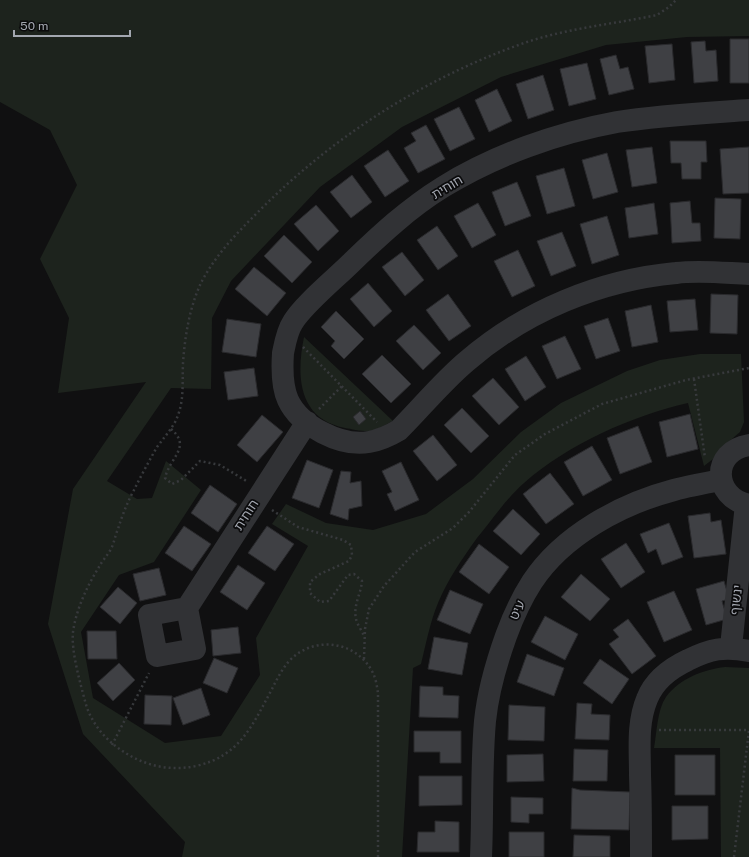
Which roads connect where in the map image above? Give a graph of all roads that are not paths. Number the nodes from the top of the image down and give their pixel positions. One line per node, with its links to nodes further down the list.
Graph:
1 (749, 110): 3 (street, חוחית)
2 (749, 274): 3 (street, חוחית)
3 (306, 422): 7 (street, חוחית)
4 (749, 445): 5 (street)
5 (714, 481): 6 (street); 9 (street, עיט)
6 (747, 505): 8 (street, ינשוף)
7 (187, 608): 7 (street)
8 (740, 649): 10 (street)
9 (481, 857)
10 (641, 857)

